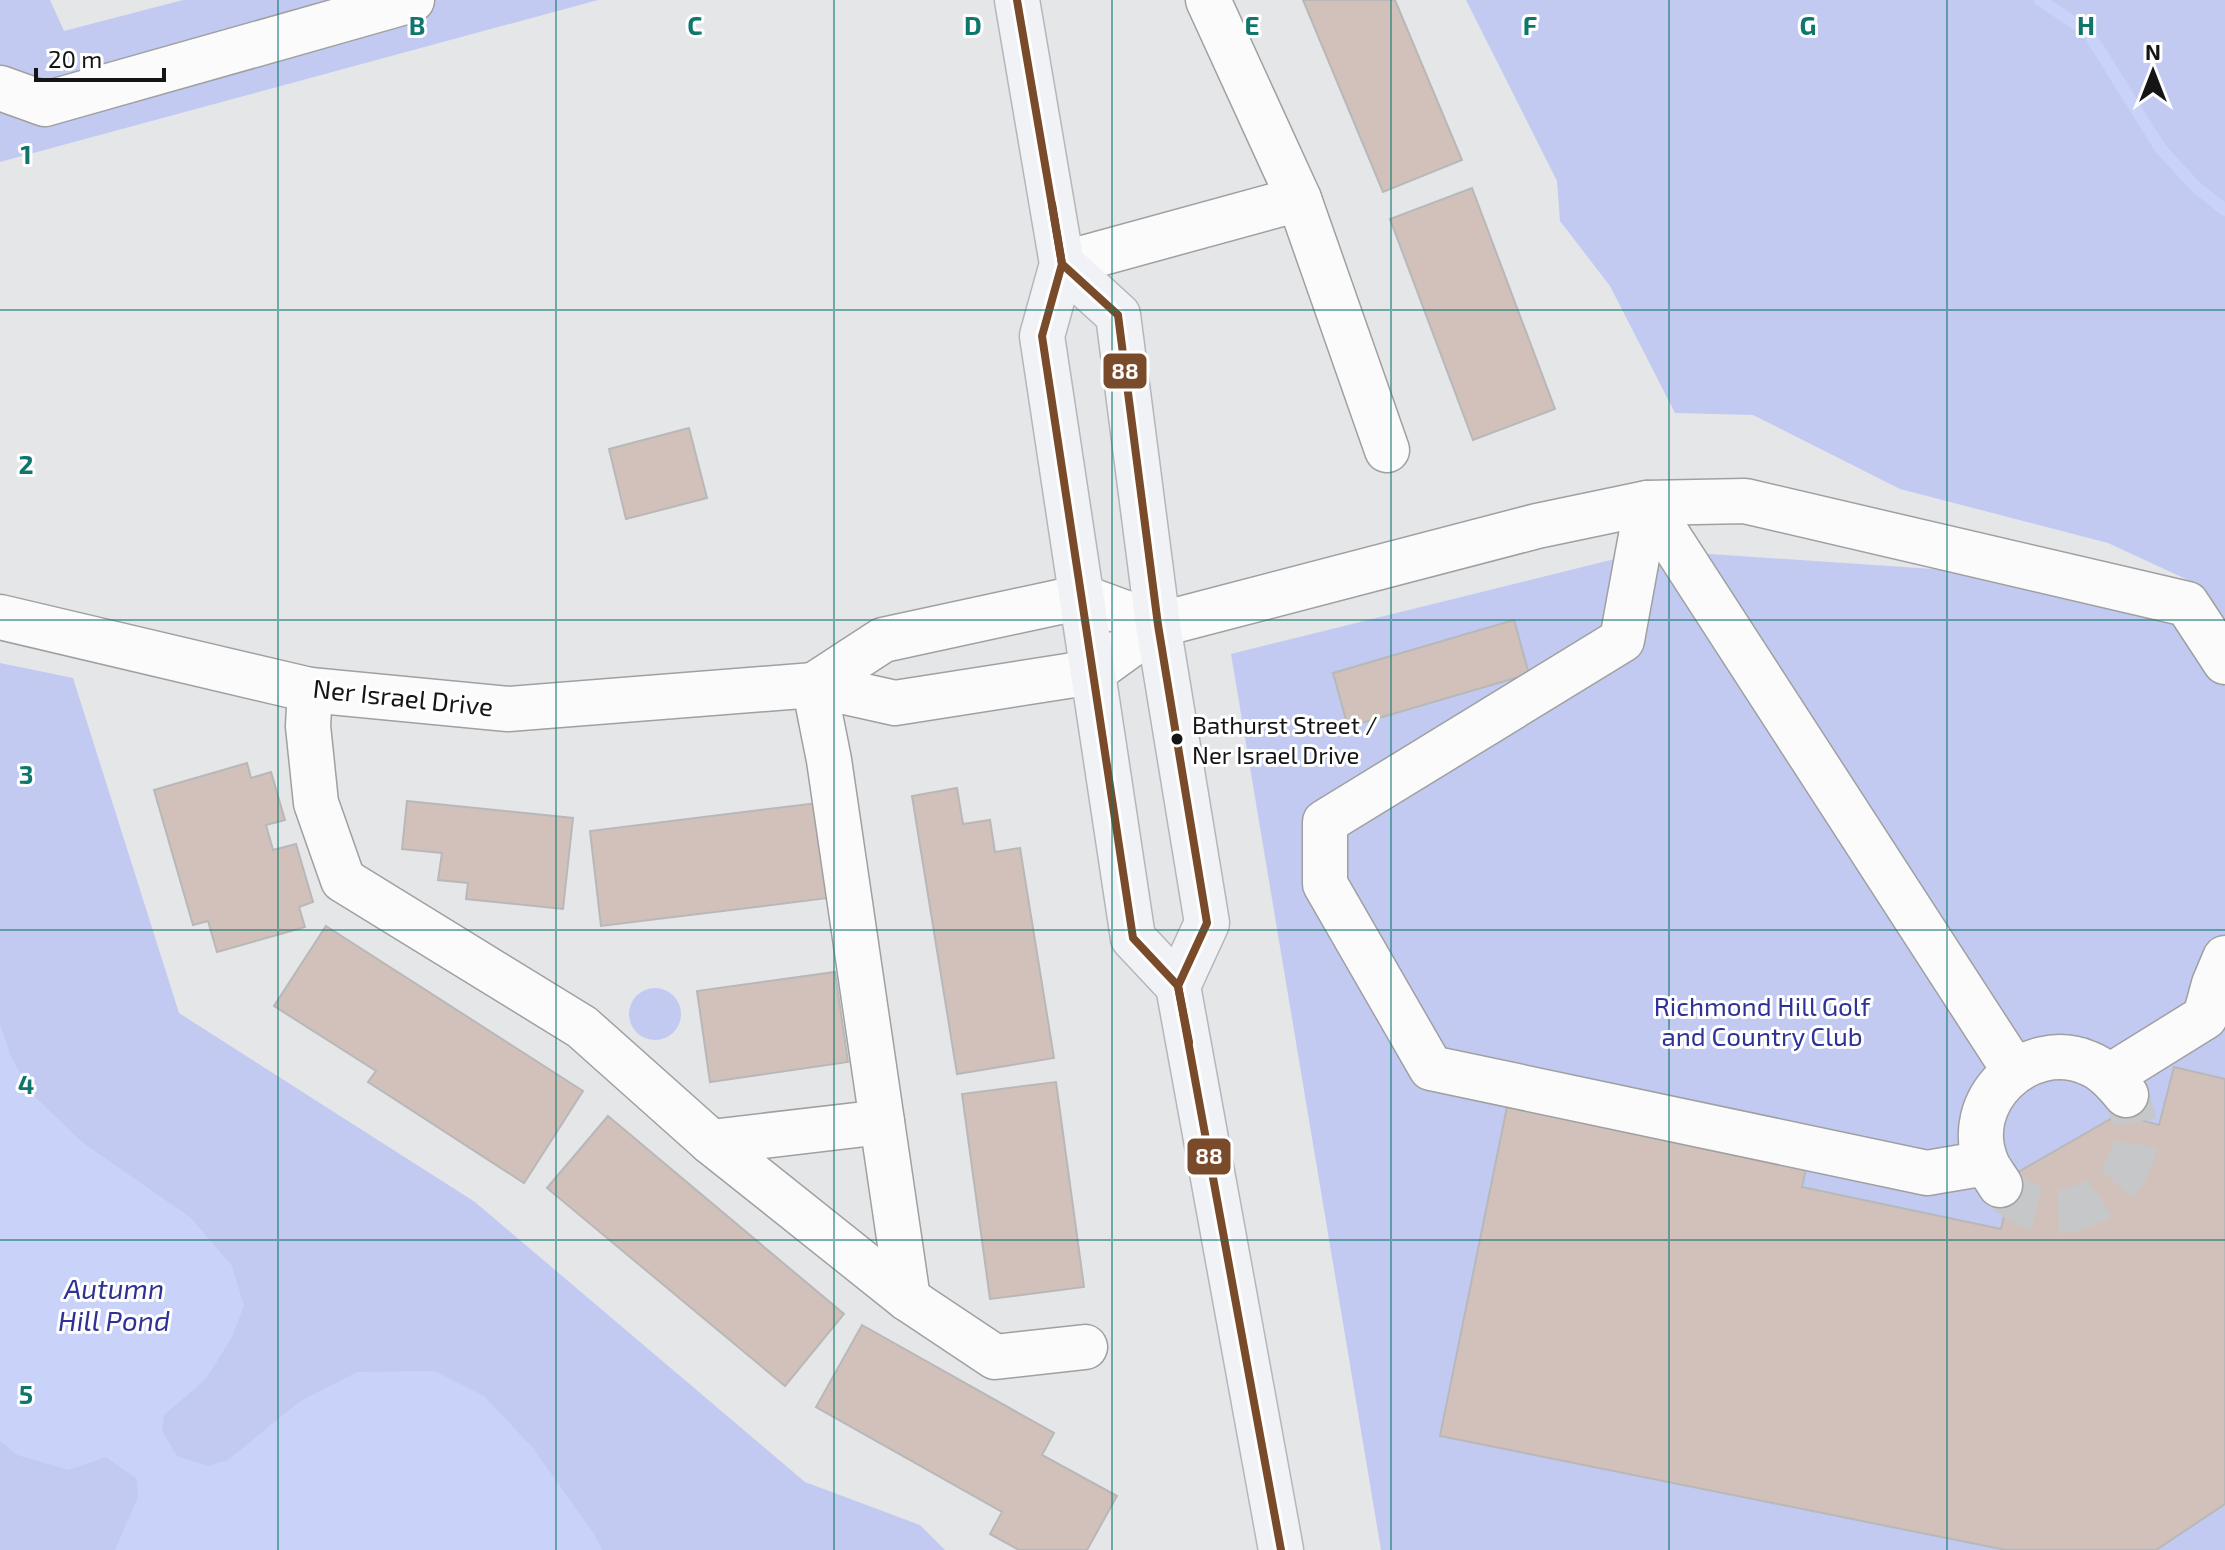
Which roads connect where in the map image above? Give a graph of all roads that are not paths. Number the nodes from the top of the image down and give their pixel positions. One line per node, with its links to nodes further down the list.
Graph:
1 (412, 0): 4 (street)
2 (1017, 0): 6 (main road)
3 (1208, 0): 5 (street)
4 (0, 88)
5 (1299, 199): 6 (street); 7 (street)
6 (1062, 264): 9 (main road); 11 (main road)
7 (1387, 450)
8 (1647, 503): 11 (street); 12 (street); 18 (street); 18 (street)
9 (1082, 597): 11 (street); 13 (main road); 14 (street, Ner Israel Drive)
10 (0, 617): 15 (street, Ner Israel Drive)
11 (1158, 625): 13 (street, Ner Israel Drive); 17 (main road)
12 (2225, 662)
13 (1093, 672): 14 (street, Ner Israel Drive); 17 (main road)
14 (814, 685): 15 (street, Ner Israel Drive); 19 (street)
15 (310, 690): 20 (street)
16 (2225, 958): 18 (street)
17 (1178, 986): 23 (main road)
18 (2014, 1070)
19 (882, 1122): 20 (street); 21 (street)
20 (711, 1142): 21 (street)
21 (908, 1299): 22 (street)
22 (1085, 1347)
23 (1281, 1550)

